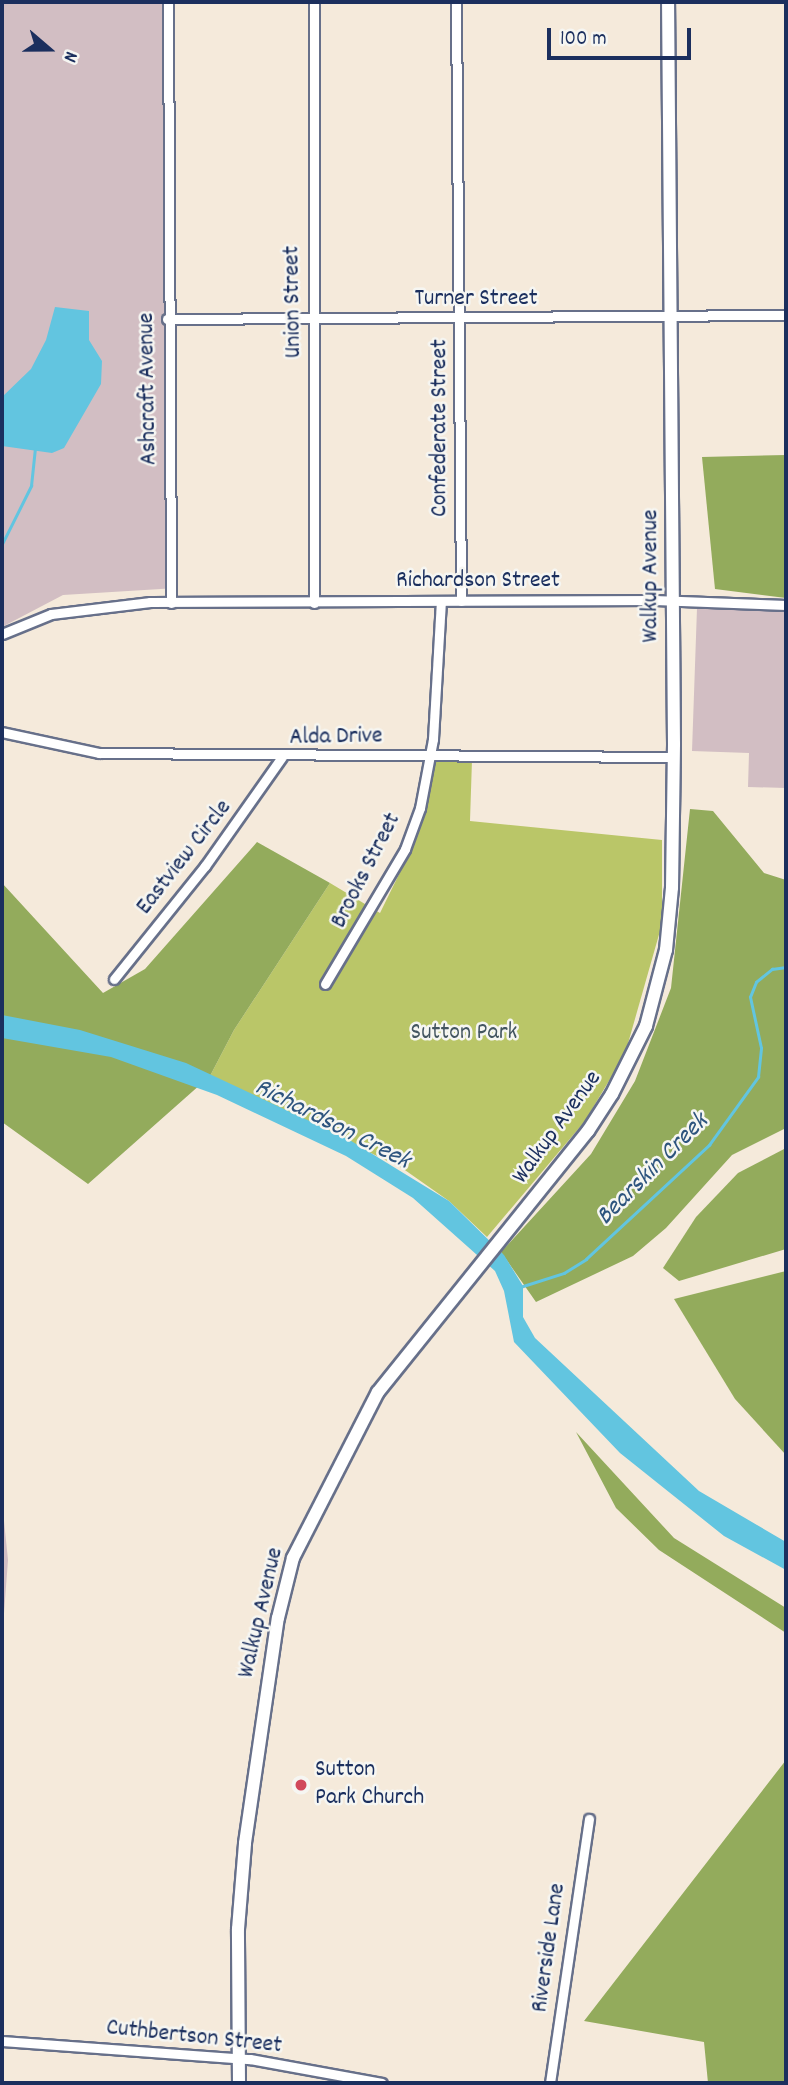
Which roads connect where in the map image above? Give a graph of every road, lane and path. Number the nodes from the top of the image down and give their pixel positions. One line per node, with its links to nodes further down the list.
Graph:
1 (168, 2): 7 (street, Ashcraft Avenue)
2 (314, 2): 9 (street, Union Street)
3 (456, 2): 8 (street, Confederate Street)
4 (668, 2): 6 (street, Walkup Avenue)
5 (786, 315): 6 (street, Turner Street)
6 (670, 318): 8 (street, Turner Street); 12 (street, Walkup Avenue)
7 (167, 319): 9 (street, Turner Street); 13 (street, Ashcraft Avenue)
8 (460, 320): 9 (street, Turner Street); 11 (street, Confederate Street)
9 (314, 321): 14 (street, Union Street)
10 (441, 601): 11 (street, Richardson Street); 14 (street, Richardson Street); 18 (street, Brooks Street)
11 (461, 601): 12 (street, Richardson Street)
12 (673, 601): 15 (street, Richardson Street); 20 (street, Walkup Avenue)
13 (171, 603): 14 (street, Richardson Street); 16 (street)
14 (314, 603)
15 (786, 605)
16 (2, 634)
17 (2, 733): 19 (street, Alda Drive)
18 (431, 756): 19 (street, Alda Drive); 20 (street, Alda Drive); 22 (street, Brooks Street)
19 (282, 757): 21 (street, Eastview Circle)
20 (674, 757): 25 (street, Walkup Avenue)
21 (114, 979)
22 (324, 985)
23 (589, 1819): 28 (street, Riverside Lane)
24 (2, 2041): 25 (street, Cuthbertson Street)
25 (239, 2059): 26 (street, Walkup Avenue); 27 (street, Cuthbertson Street)
26 (239, 2083)
27 (382, 2083)
28 (550, 2083)

